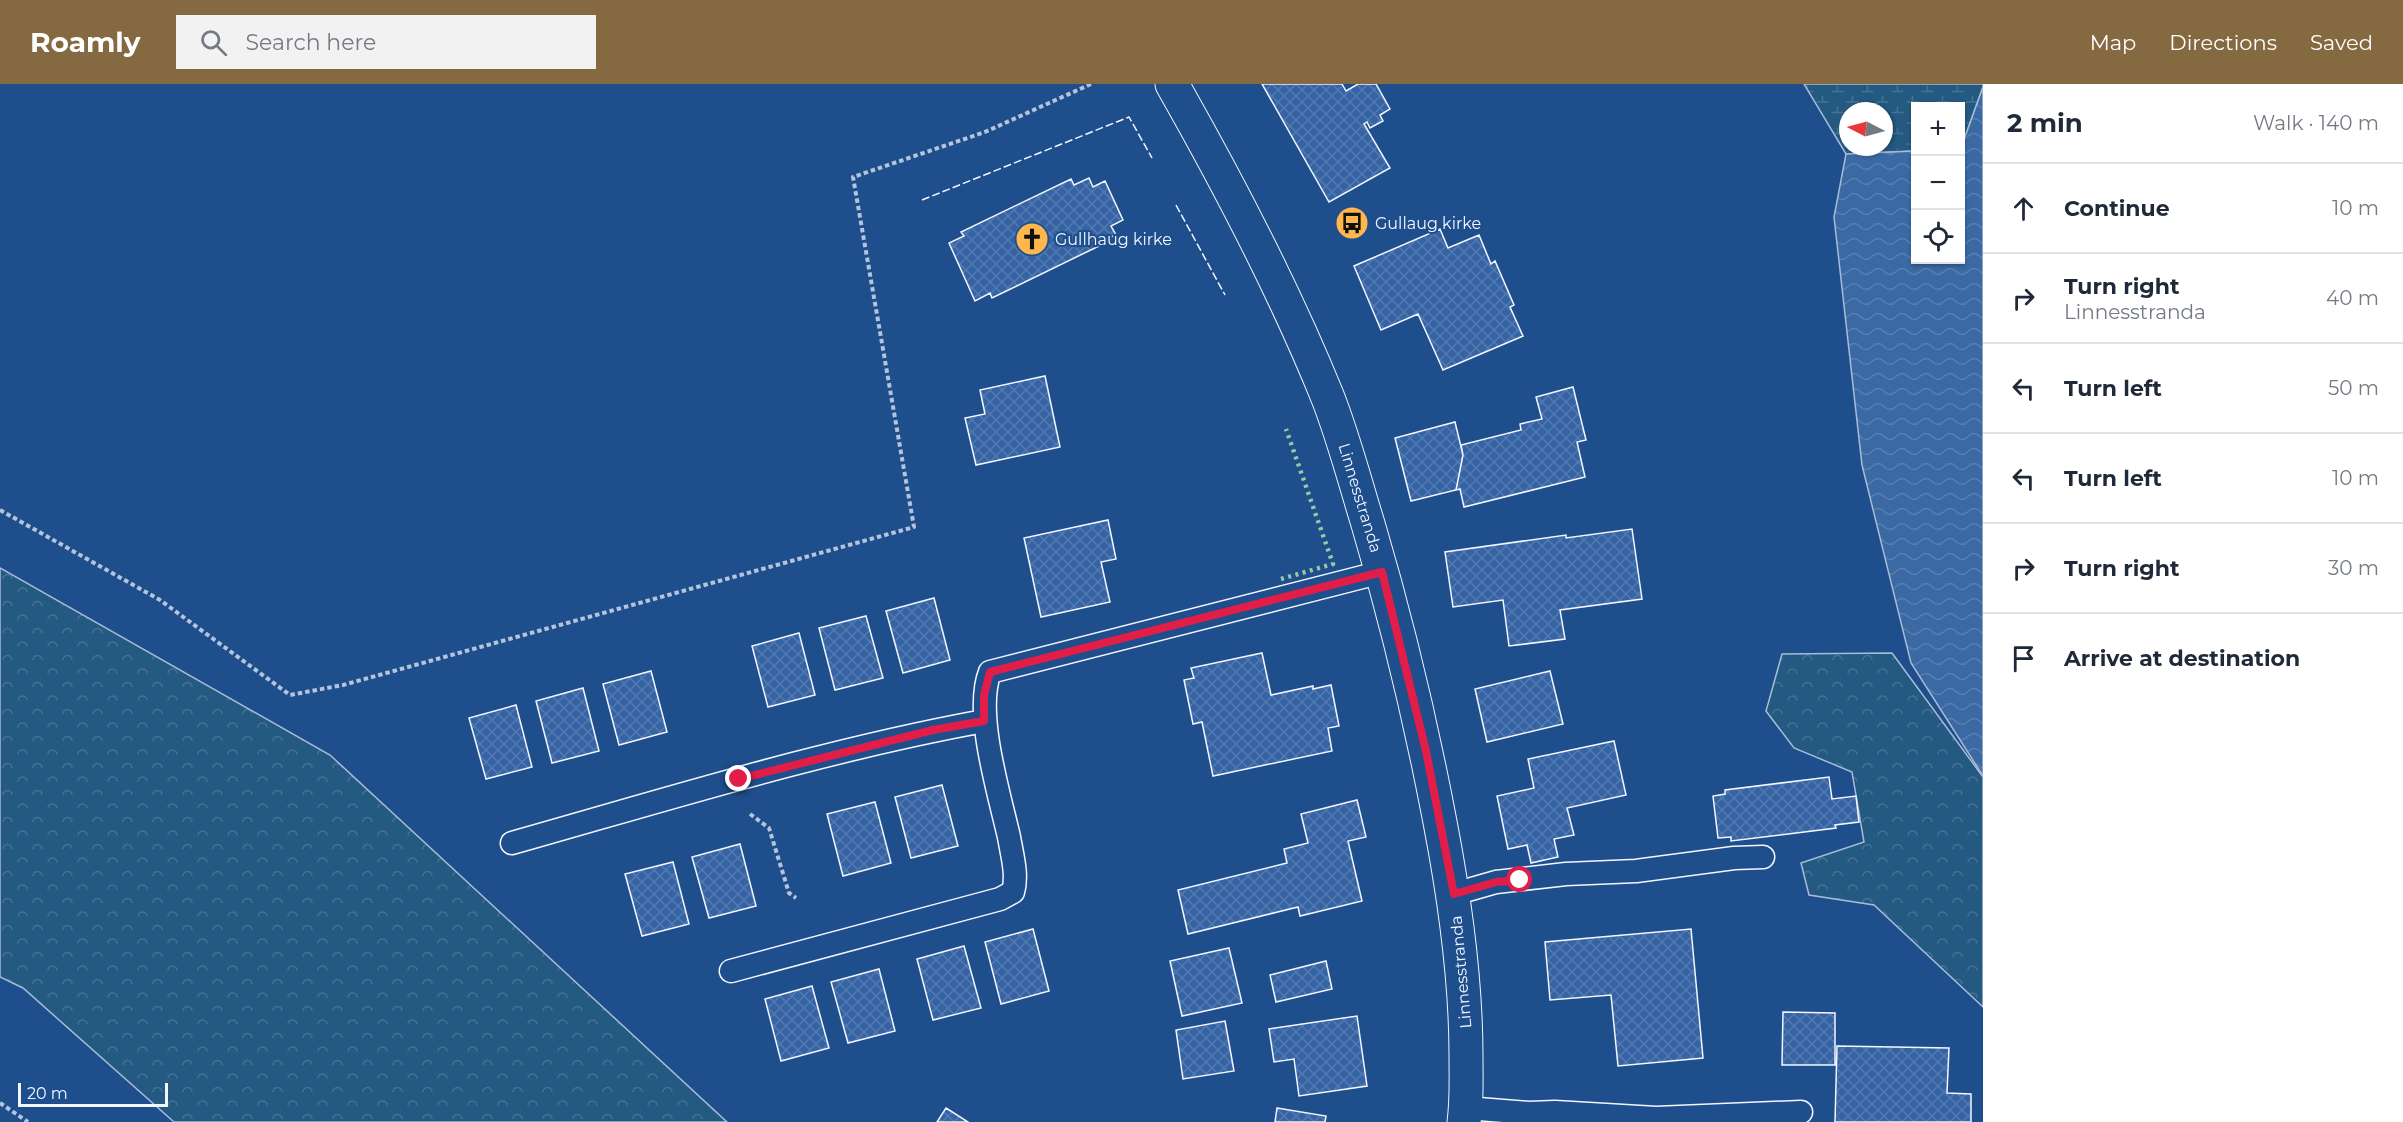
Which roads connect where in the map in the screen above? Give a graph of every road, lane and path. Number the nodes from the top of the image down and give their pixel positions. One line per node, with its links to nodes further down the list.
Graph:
1 (1091, 84): 3 (path)
2 (1172, 84): 4 (street, Linnesstranda)
3 (0, 510)
4 (1382, 572): 5 (lane); 9 (street, Linnesstranda)
5 (984, 721): 6 (lane); 11 (lane)
6 (739, 779): 7 (lane); 10 (path)
7 (512, 843)
8 (1763, 857): 9 (lane)
9 (1454, 894): 14 (street, Linnesstranda)
10 (796, 898)
11 (731, 971)
12 (0, 1103): 15 (path)
13 (1801, 1112): 14 (lane)
14 (1465, 1115)
15 (28, 1122)

